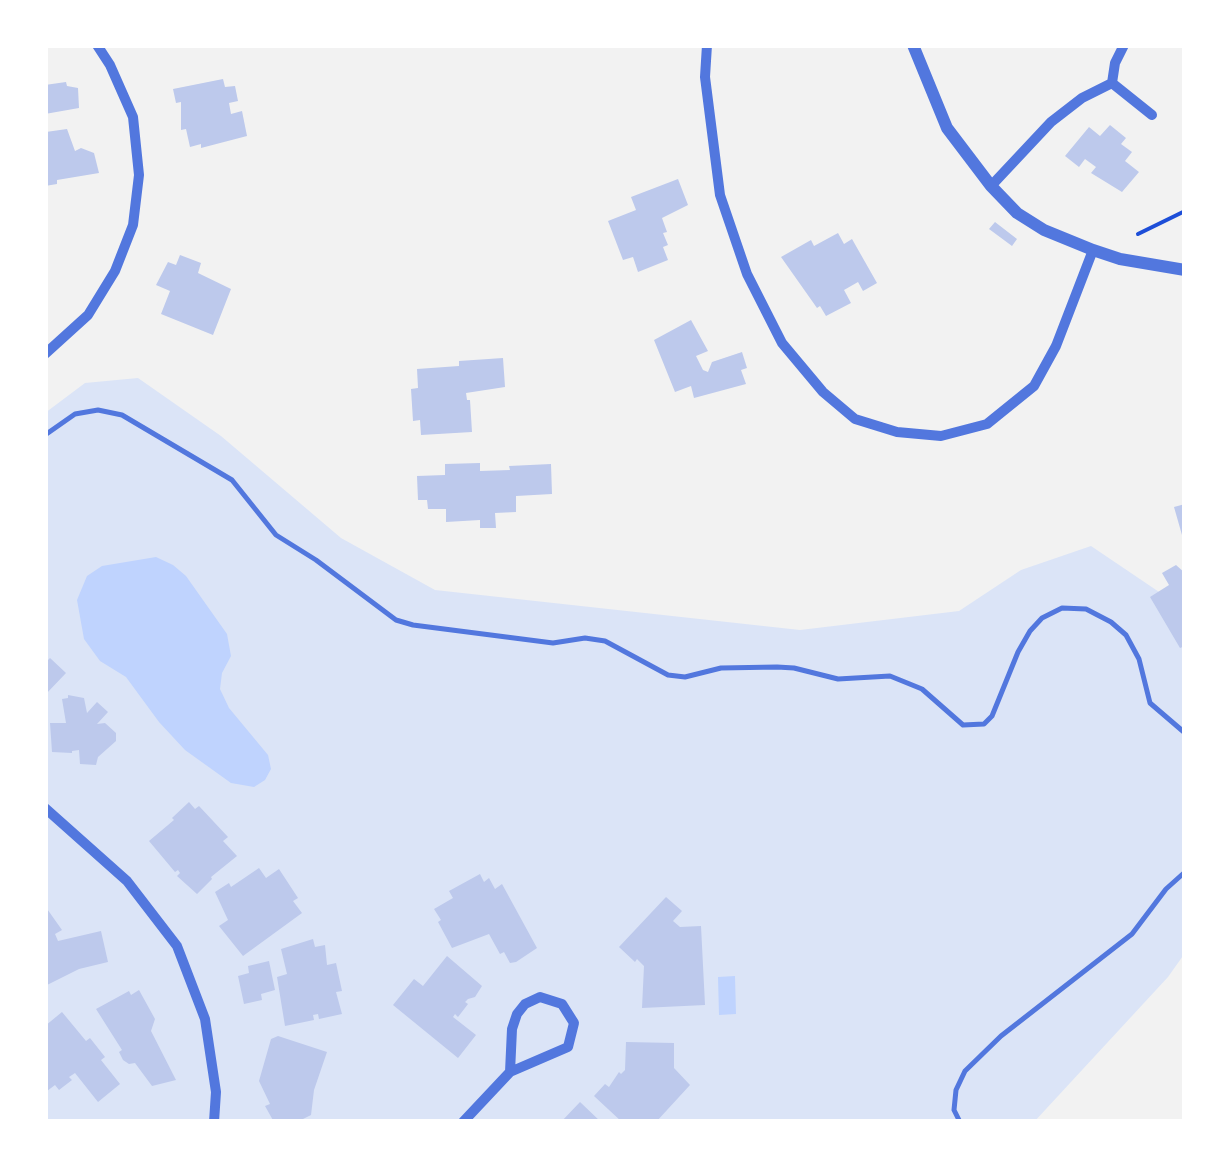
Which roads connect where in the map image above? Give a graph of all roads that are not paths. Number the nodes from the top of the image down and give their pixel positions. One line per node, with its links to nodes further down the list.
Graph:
1 (97, 45): 10 (street)
2 (706, 45): 8 (street)
3 (913, 45): 7 (street)
4 (1124, 45): 5 (street)
5 (1112, 83): 6 (street); 7 (street)
6 (1152, 115)
7 (991, 186): 8 (street)
8 (1093, 250): 9 (street)
9 (1185, 270)
10 (45, 354)
11 (45, 434): 12 (lane)
12 (1185, 732)
13 (45, 808): 16 (street)
14 (1185, 872): 18 (lane)
15 (510, 1072): 15 (street); 17 (street)
16 (214, 1122)
17 (463, 1122)
18 (960, 1122)

